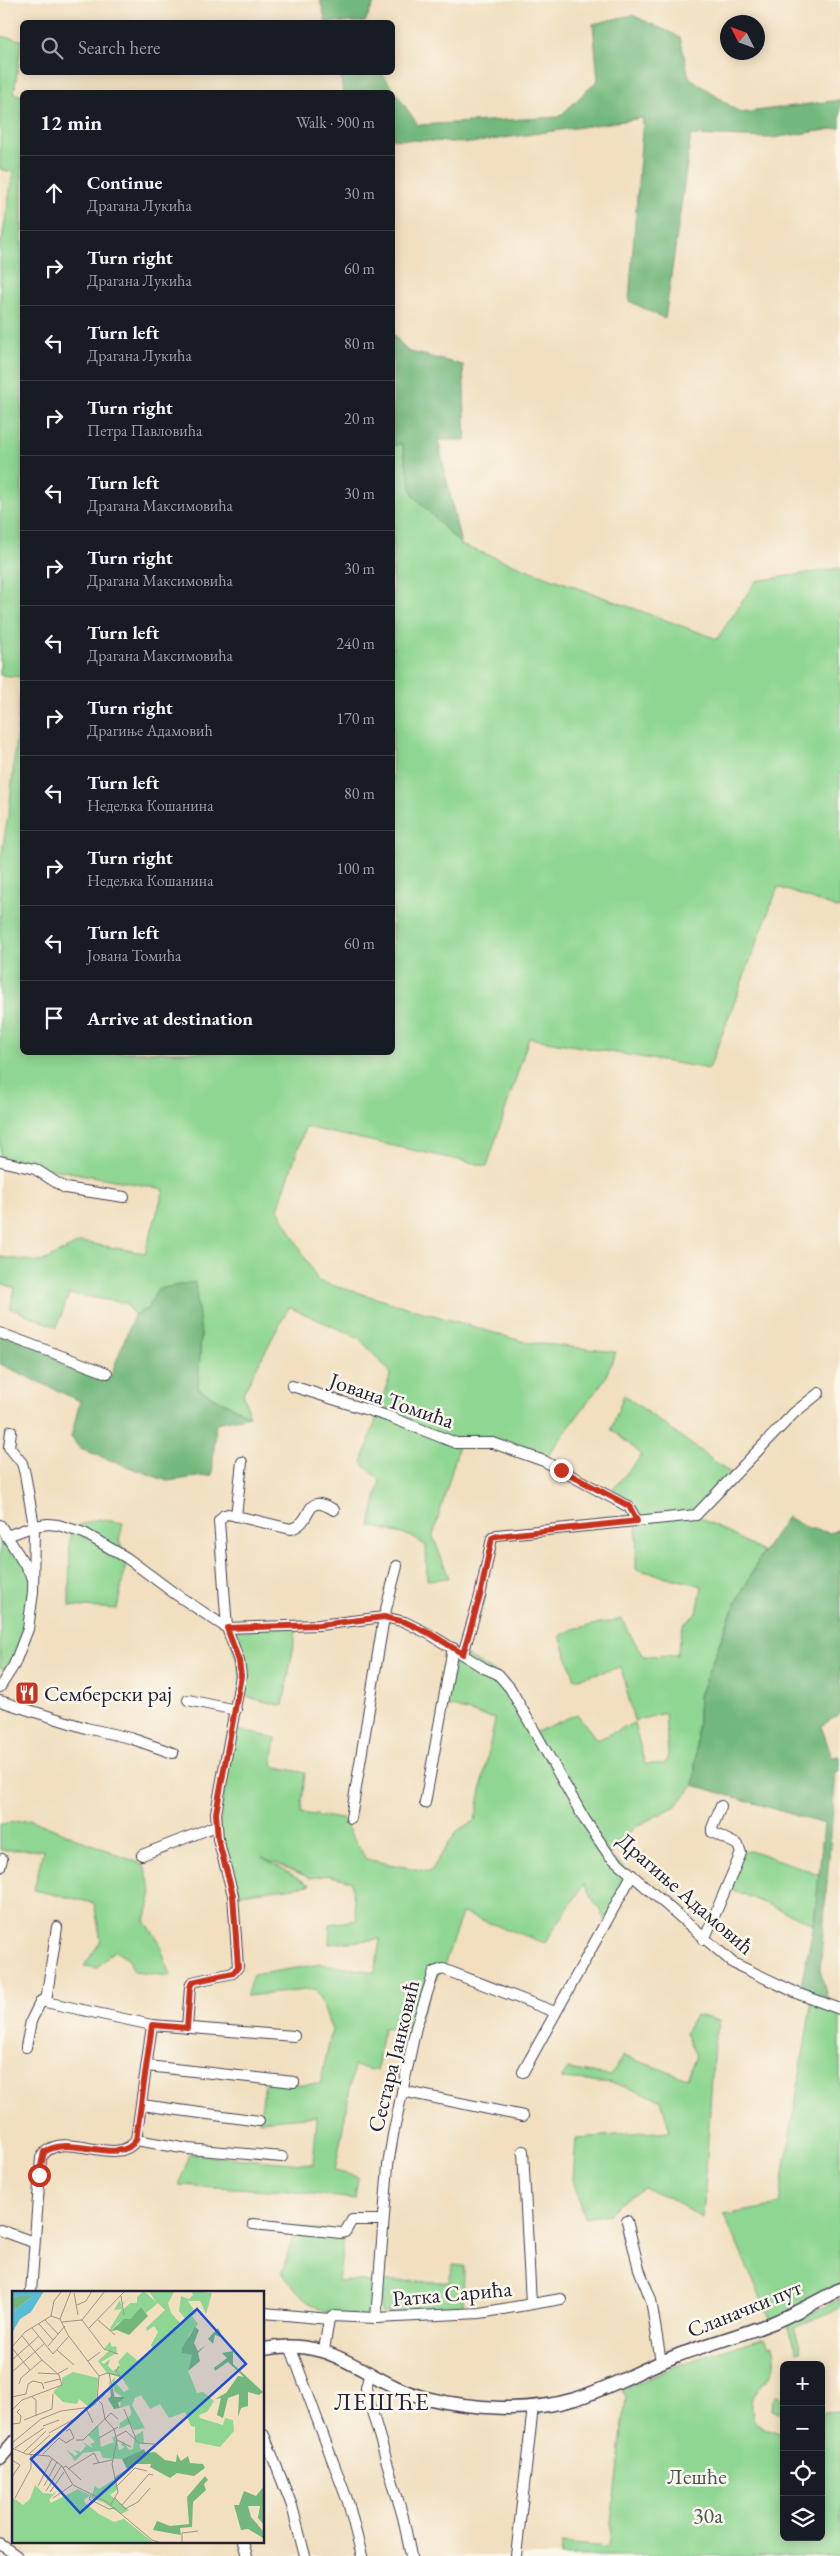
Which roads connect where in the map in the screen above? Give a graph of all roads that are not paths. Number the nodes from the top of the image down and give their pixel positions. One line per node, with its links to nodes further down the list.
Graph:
1 (0, 1161): 2 (street)
2 (124, 1197)
3 (0, 1333): 4 (street)
4 (107, 1373)
5 (292, 1386): 11 (street, Јована Томића)
6 (819, 1393): 11 (street)
7 (10, 1431): 13 (street)
8 (242, 1462): 10 (street)
9 (334, 1510): 10 (street)
10 (236, 1516): 18 (street)
11 (637, 1521): 20 (street)
12 (0, 1525): 14 (street)
13 (34, 1526): 14 (street); 16 (street); 18 (street)
14 (7, 1536): 16 (street)
15 (397, 1566): 17 (street)
16 (33, 1579): 21 (street)
17 (384, 1617): 18 (street, Драгиње Адамовић); 19 (street, Драгиње Адамовић); 28 (street)
18 (227, 1628): 24 (street)
19 (453, 1648): 20 (street, Драгиње Адамовић); 26 (street)
20 (463, 1654): 31 (street, Драгиње Адамовић)
21 (0, 1687)
22 (188, 1700): 24 (street)
23 (0, 1702): 25 (street)
24 (236, 1710): 29 (street)
25 (173, 1754)
26 (425, 1803)
27 (721, 1806): 33 (street)
28 (351, 1818)
29 (216, 1826): 30 (street); 38 (street)
30 (142, 1855)
31 (632, 1876): 33 (street, Драгиње Адамовић); 36 (street)
32 (57, 1927): 34 (street)
33 (704, 1940): 35 (street, Драгиње Адамовић)
34 (46, 2001): 37 (street); 40 (street)
35 (840, 2009)
36 (555, 2012): 42 (street); 44 (street, Сестара Јанковић)
37 (152, 2025): 38 (street); 41 (street)
38 (187, 2028): 39 (street)
39 (294, 2036)
40 (26, 2047)
41 (147, 2066): 43 (street); 45 (street)
42 (523, 2072)
43 (294, 2082)
44 (402, 2091): 46 (street); 51 (street, Сестара Јанковић)
45 (142, 2105): 47 (street); 48 (street)
46 (523, 2116)
47 (259, 2121)
48 (136, 2140): 50 (street); 55 (street)
49 (523, 2151): 59 (street, Ратка Сарића)
50 (282, 2157)
51 (383, 2220): 53 (street); 61 (street, Сестара Јанковић)
52 (627, 2221): 66 (street, Сланачки пут)
53 (253, 2224)
54 (0, 2230): 55 (street)
55 (33, 2242): 57 (street)
56 (840, 2289): 66 (street, Сланачки пут)
57 (31, 2291)
58 (561, 2299): 59 (street, Ратка Сарића)
59 (531, 2304): 61 (street, Ратка Сарића)
60 (265, 2313): 62 (street, Ратка Сарића)
61 (376, 2318): 62 (street, Ратка Сарића)
62 (329, 2319): 65 (street)
63 (290, 2346): 64 (street, Сланачки пут); 65 (street, Сланачки пут); 75 (street)
64 (265, 2349)
65 (324, 2350): 67 (street, Сланачки пут)
66 (661, 2362): 68 (street, Сланачки пут)
67 (370, 2372): 68 (street, Сланачки пут); 76 (street)
68 (533, 2408): 77 (street)
69 (265, 2438): 74 (street)
70 (12, 2444): 71 (street)
71 (0, 2458)
72 (0, 2544): 73 (street)
73 (17, 2556)
74 (305, 2556)
75 (362, 2556)
76 (411, 2556)
77 (516, 2556)

